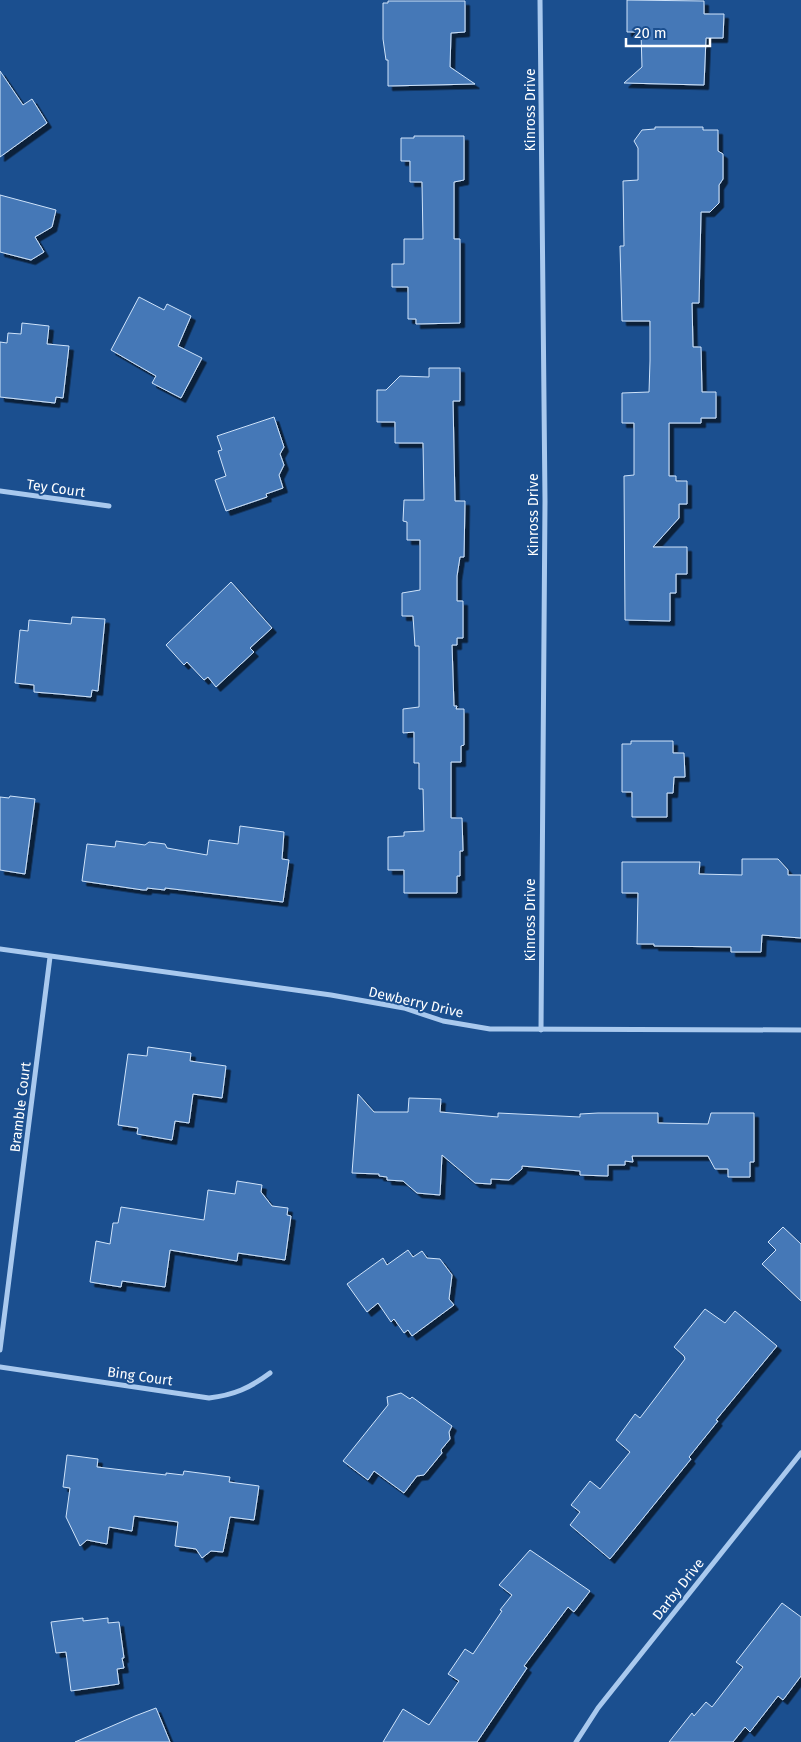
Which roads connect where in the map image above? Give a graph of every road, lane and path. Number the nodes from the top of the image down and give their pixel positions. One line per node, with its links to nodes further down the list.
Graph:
1 (540, 0): 6 (street, Kinross Drive)
2 (0, 491): 3 (street, Tey Court)
3 (109, 506)
4 (0, 949): 5 (street, Dewberry Drive)
5 (50, 957): 6 (street, Dewberry Drive); 8 (street, Bramble Court)
6 (541, 1030): 7 (street, Dewberry Drive)
7 (801, 1030)
8 (0, 1350)
9 (0, 1367): 10 (street, Bing Court)
10 (270, 1373)
11 (801, 1453): 12 (street, Darby Drive)
12 (576, 1742)

